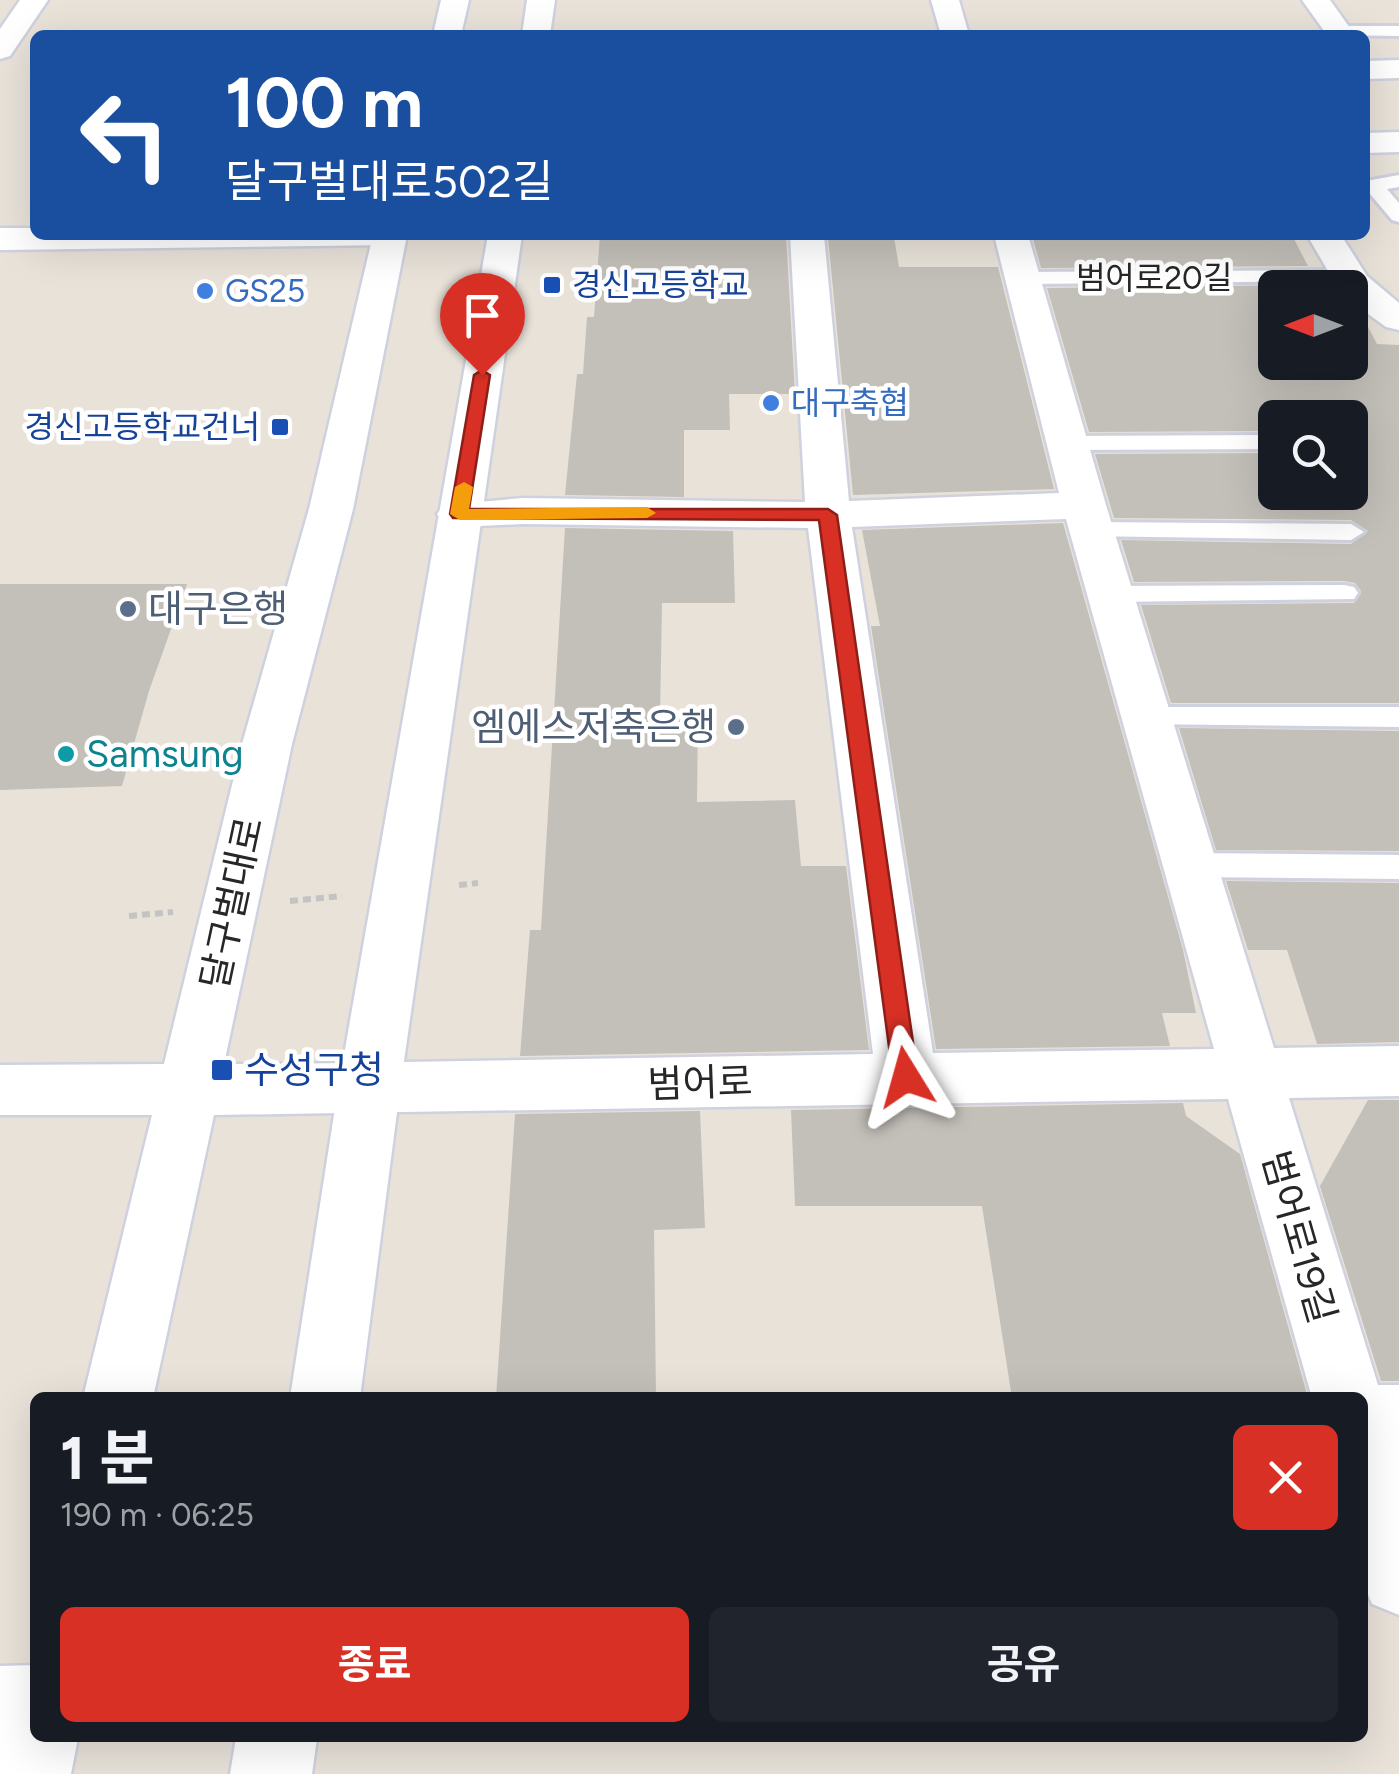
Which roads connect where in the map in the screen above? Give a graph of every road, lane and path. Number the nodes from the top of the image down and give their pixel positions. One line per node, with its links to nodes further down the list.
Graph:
1 (34, 0): 12 (street)
2 (455, 0): 6 (street)
3 (540, 0): 7 (street)
4 (945, 0): 8 (street)
5 (1316, 0): 9 (street)
6 (448, 30)
7 (537, 30)
8 (954, 30)
9 (1338, 30)
10 (1399, 31): 11 (lane)
11 (1370, 32)
12 (1, 47)
13 (1370, 69): 14 (street)
14 (1399, 69)
15 (1399, 142): 16 (street)
16 (1370, 143)
17 (1399, 181): 18 (lane)
18 (1399, 216)
19 (0, 238): 20 (street)
20 (30, 238)
21 (389, 240): 53 (street, 달구벌대로)
22 (504, 240): 32 (street)
23 (807, 240): 33 (street)
24 (1327, 240): 26 (street)
25 (1017, 257): 27 (lane, 범어로20길); 31 (street, 범어로20길)
26 (1342, 270)
27 (1258, 271)
28 (1368, 301): 29 (street)
29 (1399, 319)
30 (1258, 442): 31 (lane)
31 (1068, 443): 34 (street, 범어로20길)
32 (460, 514): 33 (street); 51 (street)
33 (828, 515): 34 (street); 50 (street)
34 (1088, 518): 35 (lane); 37 (street, 범어로20길)
35 (1351, 532)
36 (1344, 593): 37 (lane)
37 (1111, 594): 38 (street, 범어로20길)
38 (1146, 717): 39 (lane); 40 (street, 범어로20길)
39 (1399, 717)
40 (1190, 866): 41 (lane); 49 (street, 범어로20길)
41 (1399, 867)
42 (478, 883): 43 (path)
43 (441, 887)
44 (348, 896): 45 (path)
45 (274, 903)
46 (183, 912): 47 (path)
47 (129, 916)
48 (1399, 1071): 49 (street, 범어로)
49 (1252, 1076): 50 (street, 범어로); 56 (street, 범어로19길)
50 (906, 1077): 51 (street, 범어로)
51 (369, 1089): 53 (street, 범어로); 55 (street)
52 (0, 1090): 53 (street, 범어로)
53 (191, 1090): 54 (street, 달구벌대로)
54 (119, 1392)
55 (326, 1392)
56 (1344, 1392)
57 (1368, 1420): 58 (street)
58 (1399, 1420)
59 (1368, 1472): 60 (street)
60 (1399, 1577)
61 (30, 1705): 62 (street)
62 (0, 1706)
63 (37, 1742): 65 (street)
64 (275, 1742): 66 (street)
65 (30, 1774)
66 (271, 1774)

